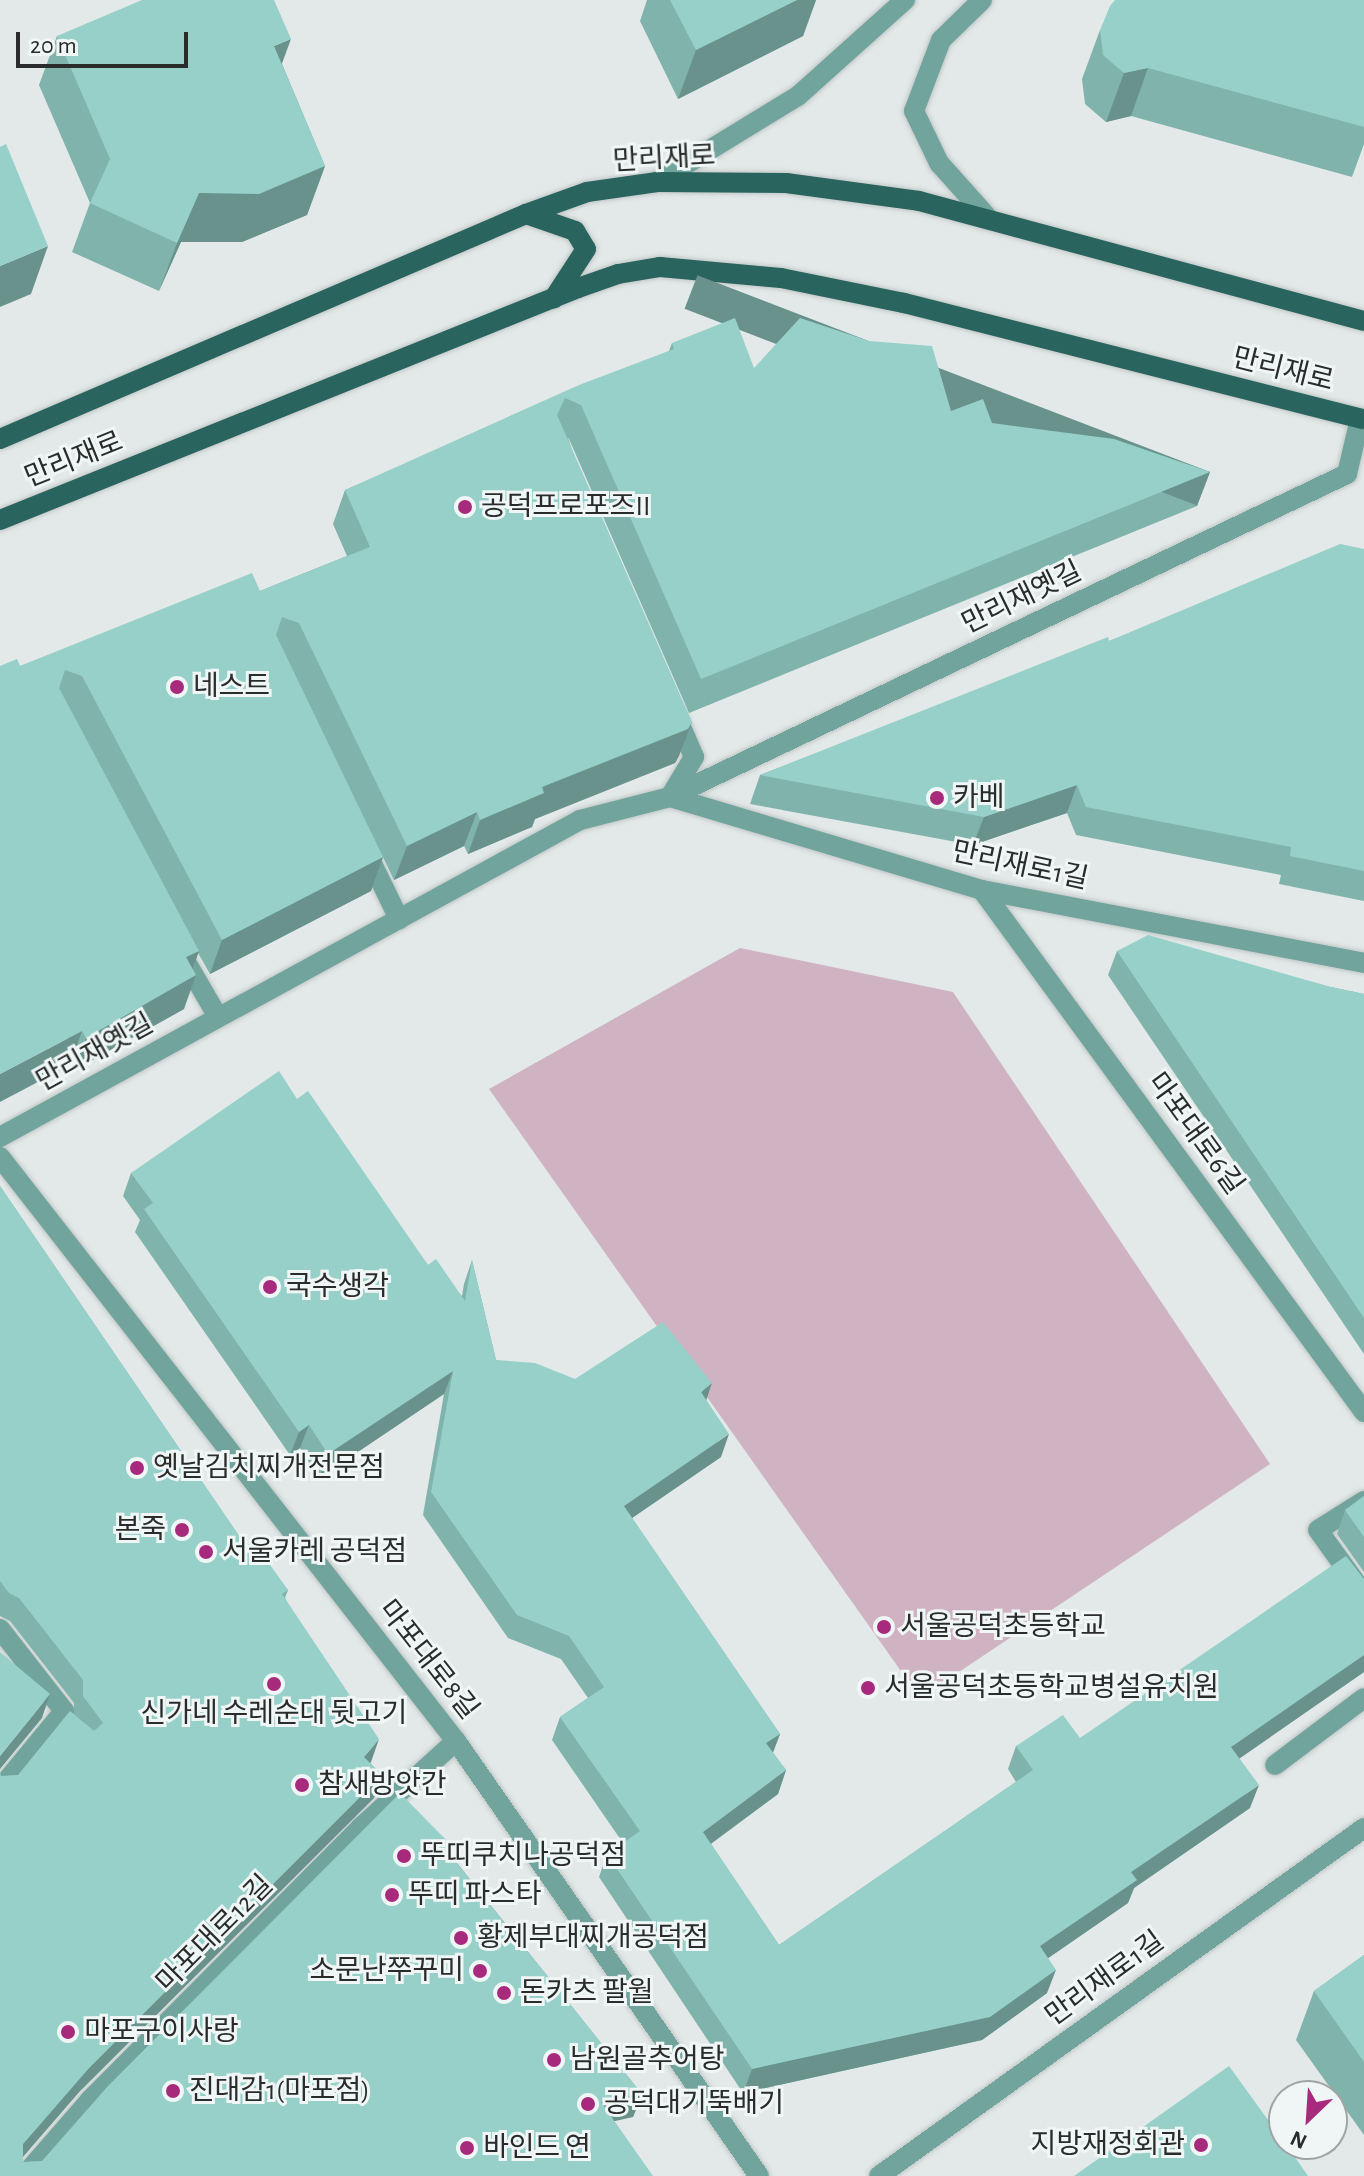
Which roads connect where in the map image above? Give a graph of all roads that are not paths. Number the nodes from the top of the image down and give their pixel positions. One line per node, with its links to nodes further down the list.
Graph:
1 (905, 0): 3 (street)
2 (982, 0): 5 (street)
3 (657, 182): 4 (main road, 만리재로); 5 (main road, 만리재로)
4 (526, 214): 6 (main road); 9 (main road, 만리재로)
5 (990, 220): 7 (main road, 만리재로)
6 (553, 299): 8 (main road, 만리재로); 10 (main road, 만리재로)
7 (1364, 321)
8 (1362, 419): 12 (street, 만리재옛길)
9 (0, 439)
10 (0, 520)
11 (665, 692): 12 (street)
12 (670, 797): 14 (street, 만리재로1길); 15 (street, 만리재옛길)
13 (358, 834): 15 (street)
14 (982, 890): 17 (street, 만리재로1길); 21 (street, 마포대로6길)
15 (399, 919): 18 (street, 만리재옛길)
16 (173, 938): 18 (street)
17 (1364, 963)
18 (218, 1017): 19 (street, 만리재옛길)
19 (0, 1137)
20 (0, 1157): 26 (street, 마포대로8길)
21 (1364, 1412)
22 (1364, 1501): 23 (street)
23 (1364, 1594)
24 (0, 1629): 28 (street)
25 (1364, 1698): 27 (street)
26 (456, 1741): 30 (street, 마포대로12길); 31 (street, 마포대로8길)
27 (1275, 1765)
28 (0, 1789)
29 (1364, 1828): 32 (street, 만리재로1길)
30 (24, 2176)
31 (759, 2176)
32 (879, 2176)

